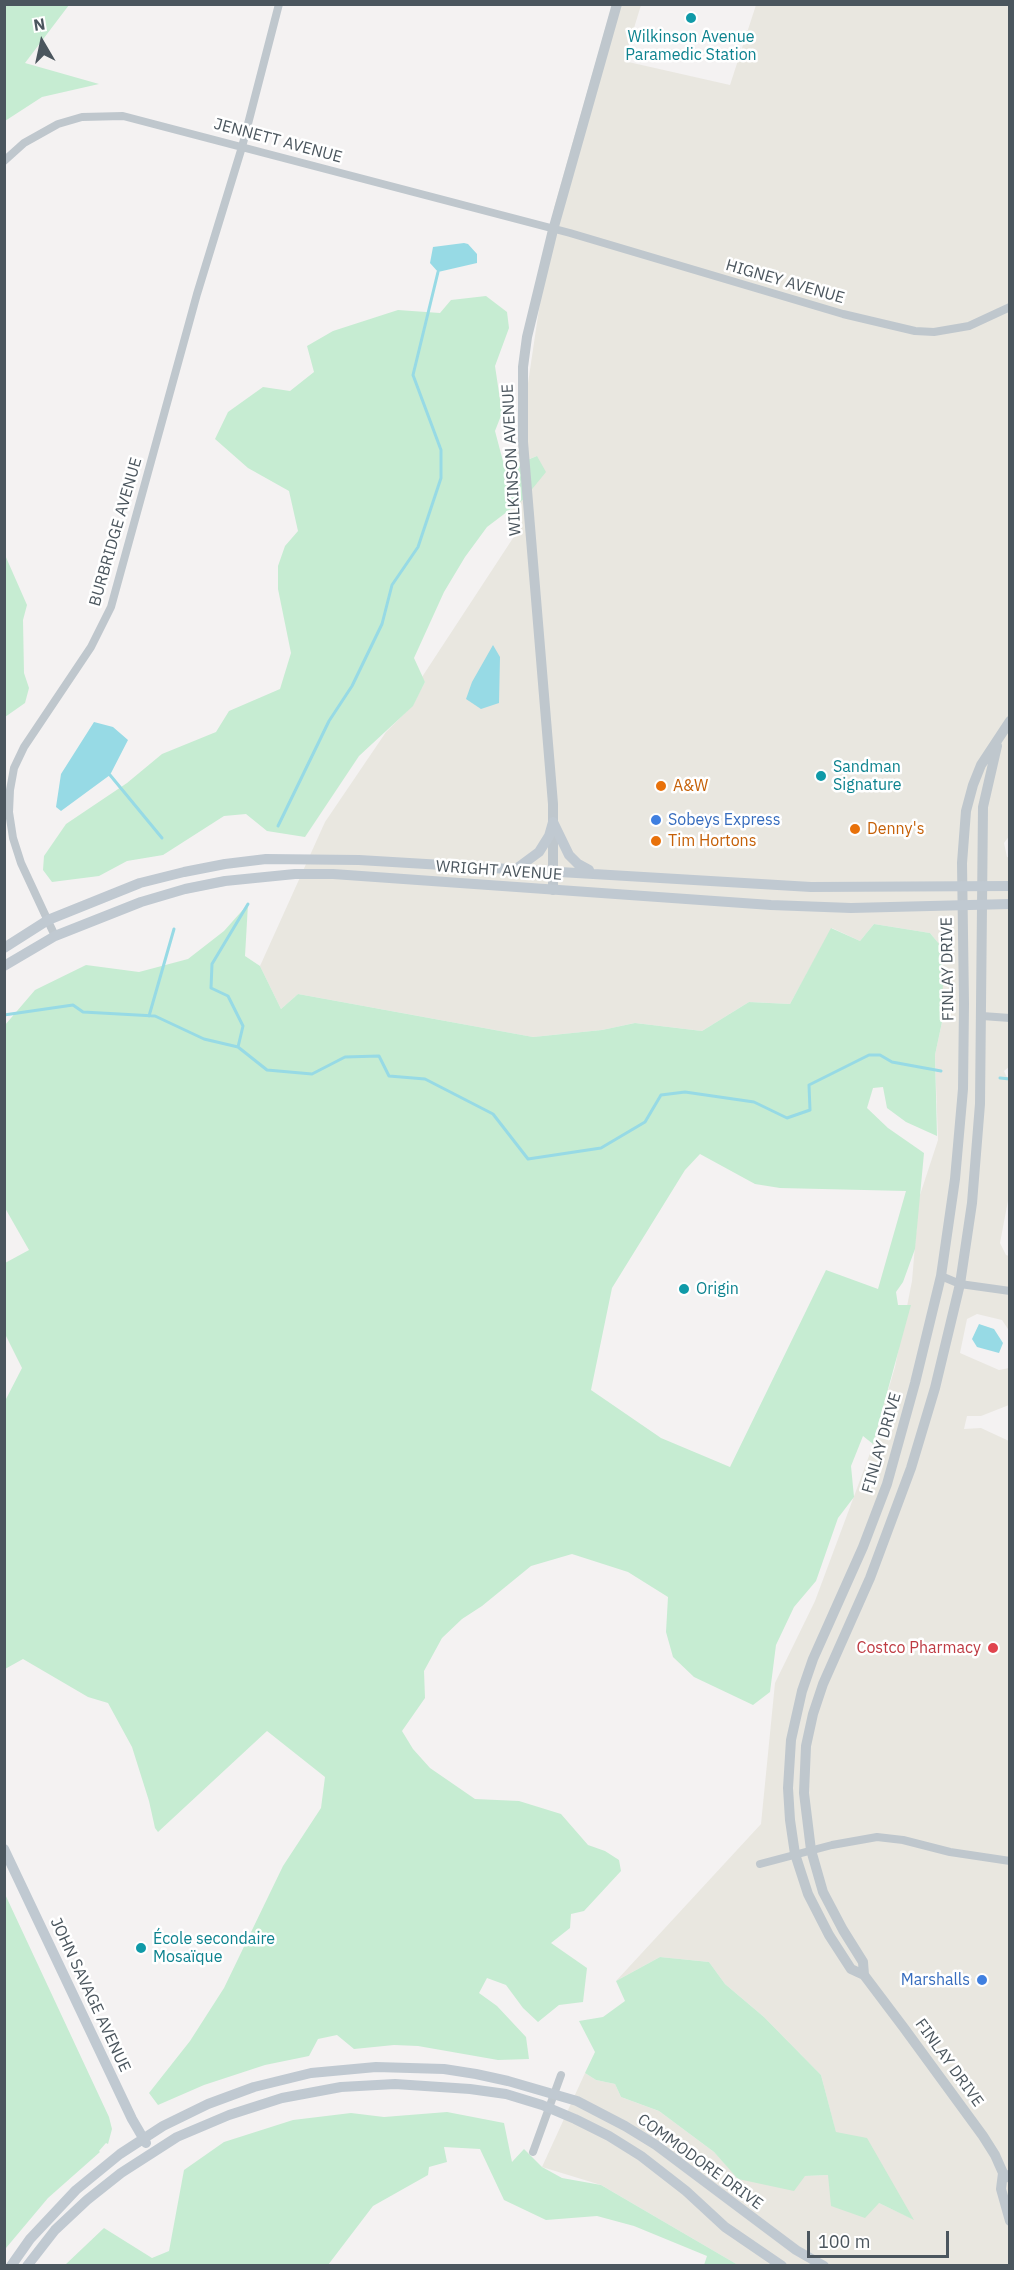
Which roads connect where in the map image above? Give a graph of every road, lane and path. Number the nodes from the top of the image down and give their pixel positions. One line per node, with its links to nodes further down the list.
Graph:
1 (279, 4): 3 (street, BURBRIDGE AVENUE)
2 (617, 4): 5 (street, WILKINSON AVENUE)
3 (242, 147): 4 (street, JENNETT AVENUE); 5 (street, JENNETT AVENUE); 20 (street, BURBRIDGE AVENUE)
4 (4, 161)
5 (553, 230): 6 (street, HIGNEY AVENUE); 9 (street, WILKINSON AVENUE)
6 (1010, 307)
7 (1010, 722): 8 (street)
8 (999, 740): 13 (street, FINLAY DRIVE); 14 (street, FINLAY DRIVE)
9 (553, 822): 10 (main road); 11 (street, WILKINSON AVENUE); 12 (main road)
10 (516, 869): 11 (main road, WRIGHT AVENUE); 20 (main road, WRIGHT AVENUE)
11 (554, 871): 12 (main road, WRIGHT AVENUE); 16 (street, WILKINSON AVENUE)
12 (595, 873): 13 (main road, WRIGHT AVENUE)
13 (963, 886): 14 (main road, WRIGHT AVENUE); 18 (street, FINLAY DRIVE)
14 (982, 886): 15 (main road, WRIGHT AVENUE); 19 (street, FINLAY DRIVE)
15 (1010, 886)
16 (553, 890): 18 (main road, WRIGHT AVENUE); 21 (main road, WRIGHT AVENUE)
17 (1010, 904): 19 (main road, WRIGHT AVENUE)
18 (963, 905): 19 (main road, WRIGHT AVENUE); 26 (street, FINLAY DRIVE)
19 (981, 905): 24 (street, FINLAY DRIVE)
20 (48, 920): 21 (street, BURBRIDGE AVENUE); 22 (main road, WRIGHT AVENUE)
21 (55, 936): 23 (main road, WRIGHT AVENUE)
22 (4, 948)
23 (4, 966)
24 (982, 1016): 25 (street); 27 (street, FINLAY DRIVE)
25 (1010, 1018)
26 (941, 1276): 27 (street); 31 (street, FINLAY DRIVE)
27 (960, 1284): 28 (street); 30 (street, FINLAY DRIVE)
28 (1010, 1291)
29 (4, 1849): 38 (main road, JOHN SAVAGE AVENUE)
30 (811, 1850): 31 (street); 32 (street); 34 (street, FINLAY DRIVE)
31 (795, 1854): 33 (street); 34 (street, FINLAY DRIVE)
32 (1010, 1862)
33 (760, 1864)
34 (864, 1975): 41 (street, FINLAY DRIVE)
35 (561, 2075): 36 (street)
36 (553, 2095): 37 (street); 38 (main road, COMMODORE DRIVE); 46 (main road, COMMODORE DRIVE)
37 (548, 2107): 39 (main road, COMMODORE DRIVE); 40 (street); 45 (main road, COMMODORE DRIVE)
38 (142, 2139): 39 (main road, JOHN SAVAGE AVENUE); 43 (main road, COMMODORE DRIVE)
39 (153, 2151): 44 (main road, COMMODORE DRIVE)
40 (533, 2152)
41 (1006, 2175): 42 (street, FINLAY DRIVE)
42 (1010, 2221)
43 (10, 2265)
44 (27, 2265)
45 (782, 2265)
46 (824, 2265)

